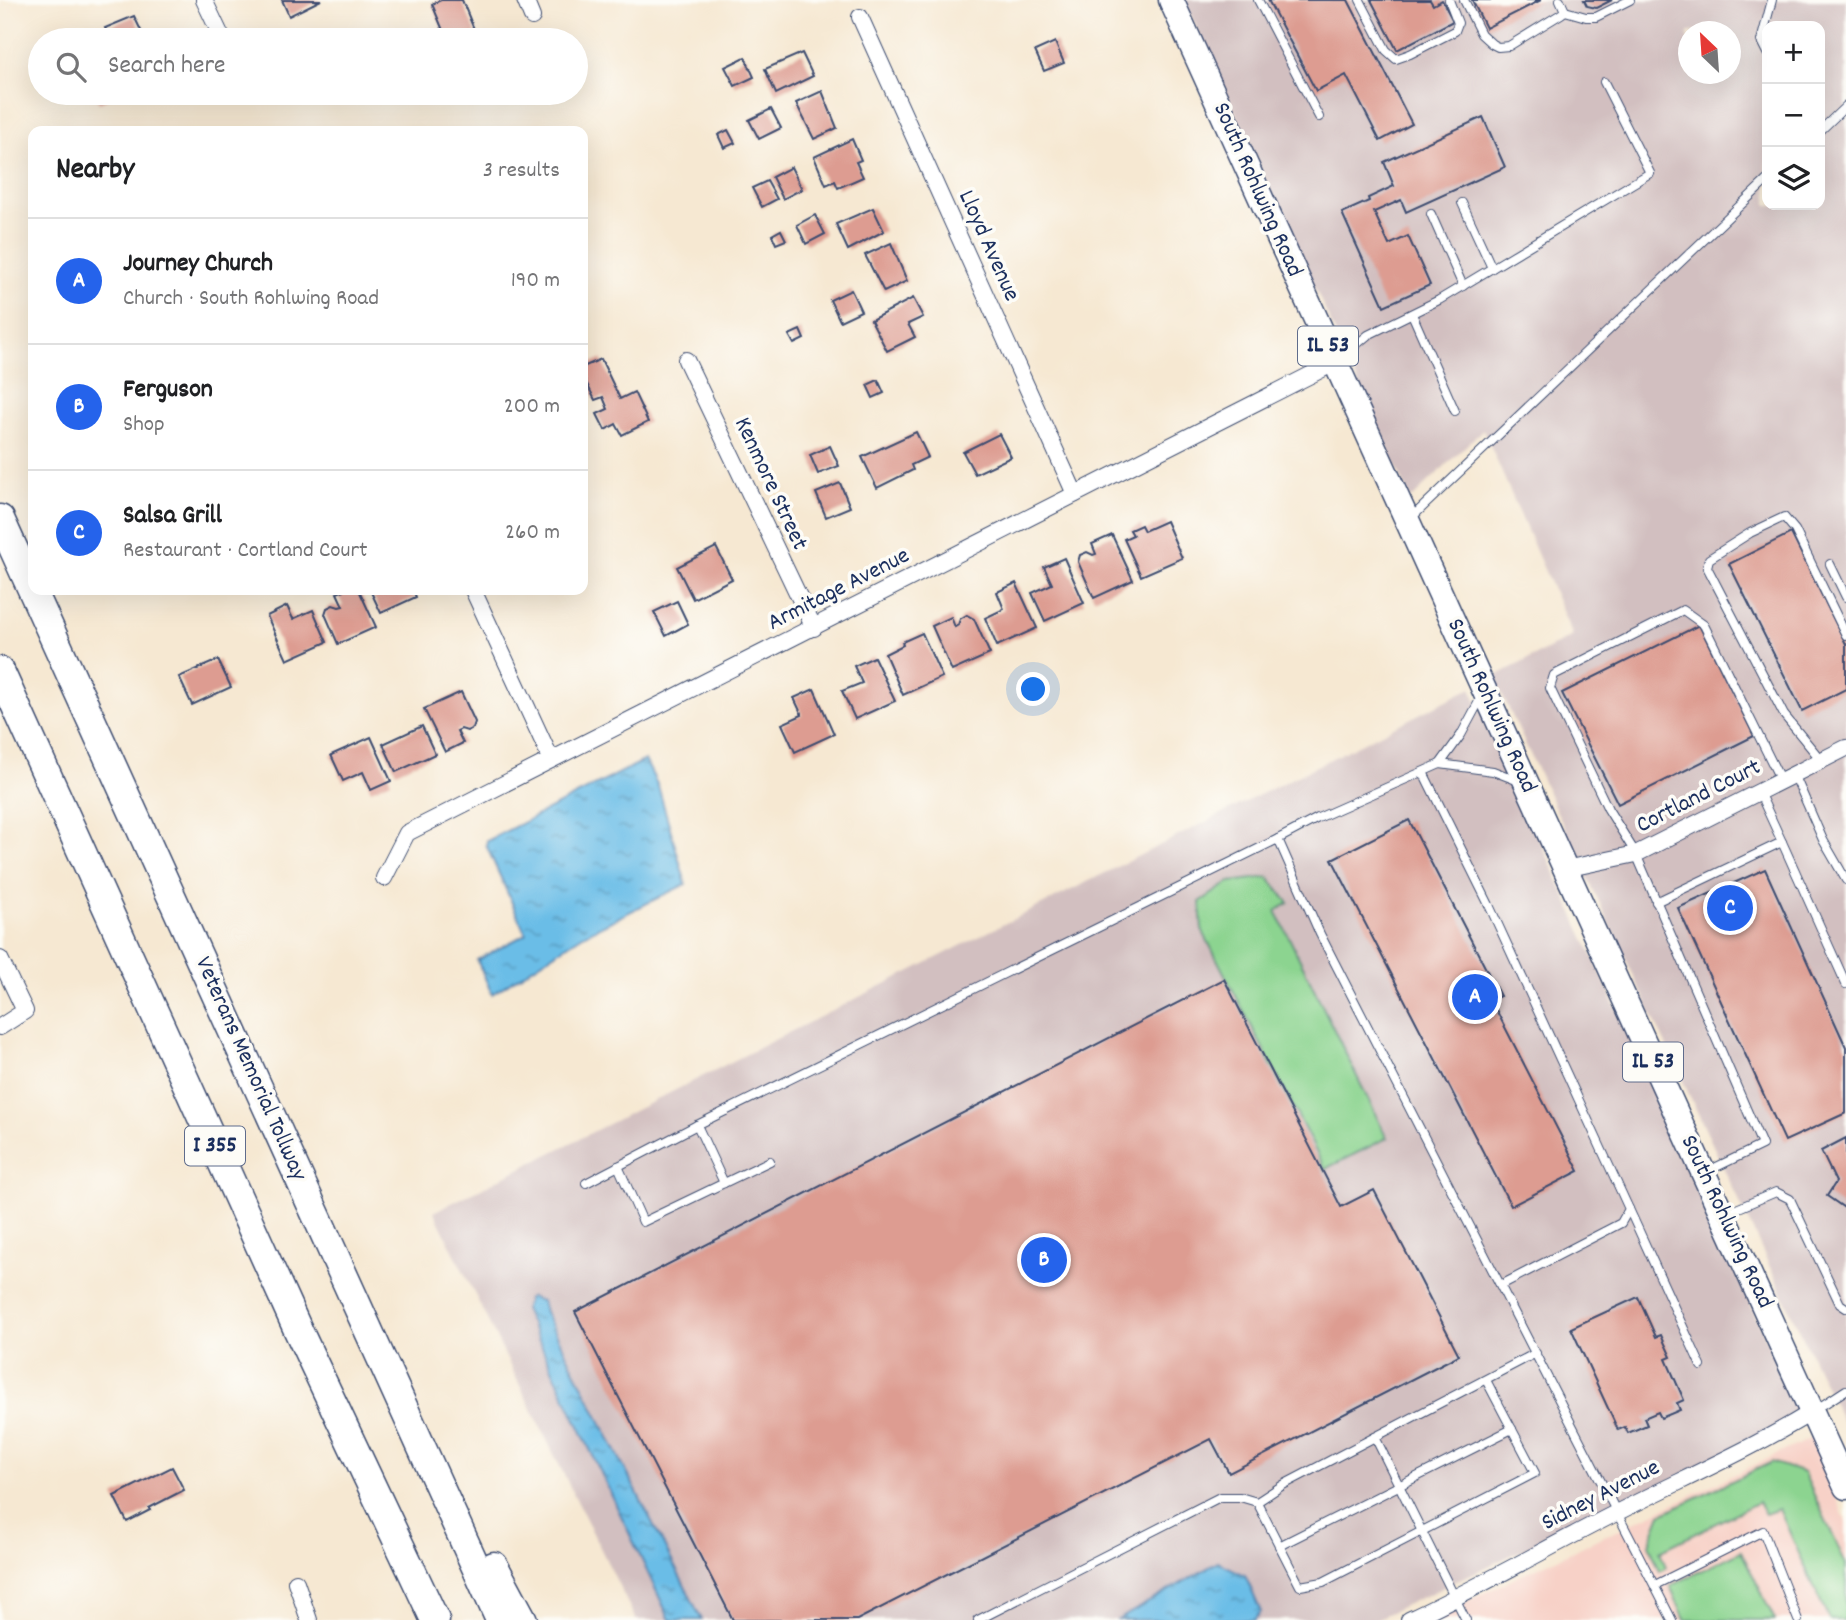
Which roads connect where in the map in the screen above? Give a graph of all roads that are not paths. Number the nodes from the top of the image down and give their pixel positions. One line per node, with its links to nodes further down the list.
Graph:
1 (204, 0): 15 (street)
2 (524, 0): 13 (street)
3 (1171, 0): 27 (main road, South Rohlwing Road / IL 53)
4 (1258, 0): 18 (lane)
5 (1360, 0): 6 (lane)
6 (1449, 0)
7 (1464, 0): 11 (lane)
8 (1560, 0): 11 (lane)
9 (1630, 0): 11 (lane)
10 (1772, 0): 14 (lane)
11 (1565, 11)
12 (860, 16): 29 (street, Lloyd Avenue)
13 (532, 17)
14 (1766, 21)
15 (217, 28)
16 (1604, 82): 23 (lane)
17 (1846, 106): 19 (lane)
18 (1319, 117)
19 (1825, 126)
20 (1762, 185): 31 (lane)
21 (1462, 203): 23 (lane)
22 (1431, 214): 24 (lane)
23 (1492, 268): 24 (lane)
24 (1463, 286): 25 (lane)
25 (1412, 314): 27 (lane); 28 (lane)
26 (686, 360): 37 (street, Kenmore Street)
27 (1336, 362): 29 (street, Armitage Avenue); 31 (main road, South Rohlwing Road / IL 53)
28 (1455, 411)
29 (1075, 494): 37 (street, Armitage Avenue)
30 (0, 519): 33 (highway, Veterans Memorial Tollway / I 355)
31 (1408, 521): 40 (main road, South Rohlwing Road / IL 53)
32 (1830, 564): 36 (lane)
33 (28, 581)
34 (35, 595): 70 (highway, Veterans Memorial Tollway / I 355)
35 (475, 595): 42 (street)
36 (1846, 597)
37 (814, 628): 42 (street, Armitage Avenue)
38 (1846, 635): 43 (lane)
39 (0, 671): 87 (highway, I 355)
40 (1485, 691): 44 (lane); 47 (main road, South Rohlwing Road / IL 53)
41 (1846, 748): 43 (street, Cortland Court)
42 (551, 759): 53 (street, Armitage Avenue)
43 (1821, 760): 46 (street, Cortland Court)
44 (1440, 764): 45 (lane); 47 (lane)
45 (1423, 772): 49 (lane); 65 (lane)
46 (1787, 777): 48 (street, Cortland Court); 51 (lane); 54 (lane)
47 (1527, 784): 52 (main road, South Rohlwing Road / IL 53)
48 (1759, 793): 50 (lane); 51 (street, Cortland Court)
49 (1278, 839): 59 (lane); 67 (lane)
50 (1782, 842): 55 (lane); 57 (lane)
51 (1636, 855): 52 (street, Cortland Court); 55 (lane)
52 (1565, 869): 62 (main road, South Rohlwing Road / IL 53)
53 (384, 878)
54 (1846, 880)
55 (1656, 902): 62 (lane)
56 (0, 959): 58 (street)
57 (1846, 984)
58 (0, 1027)
59 (697, 1125): 61 (lane); 64 (lane)
60 (770, 1161): 64 (lane)
61 (618, 1166): 63 (lane); 64 (lane)
62 (1703, 1173): 66 (main road, South Rohlwing Road / IL 53)
63 (586, 1183)
64 (724, 1183)
65 (1629, 1209): 67 (lane); 71 (lane)
66 (1723, 1215): 68 (lane); 74 (main road, South Rohlwing Road / IL 53)
67 (1501, 1285): 69 (lane)
68 (1846, 1308)
69 (1536, 1353): 72 (lane); 80 (lane)
70 (382, 1360): 88 (highway, Veterans Memorial Tollway / I 355); 89 (highway)
71 (1701, 1366)
72 (1486, 1380): 75 (lane); 76 (lane)
73 (1846, 1390): 74 (lane)
74 (1812, 1412): 78 (main road, IL 53); 80 (street, Sidney Avenue)
75 (1512, 1429): 77 (lane); 81 (lane)
76 (1375, 1437): 77 (lane); 79 (lane)
77 (1399, 1485): 81 (lane); 82 (lane)
78 (1846, 1487)
79 (1257, 1502): 82 (lane); 90 (lane)
80 (1617, 1512): 84 (lane); 85 (street, Sidney Avenue)
81 (1423, 1531): 82 (lane); 85 (lane)
82 (1279, 1546)
83 (296, 1583): 86 (street)
84 (1655, 1585): 93 (lane); 94 (lane)
85 (1455, 1598): 91 (street, Sidney Avenue); 92 (lane)
86 (309, 1620)
87 (435, 1620)
88 (500, 1620)
89 (523, 1620)
90 (978, 1620)
91 (1409, 1620)
92 (1466, 1620)
93 (1672, 1620)
94 (1798, 1620)

